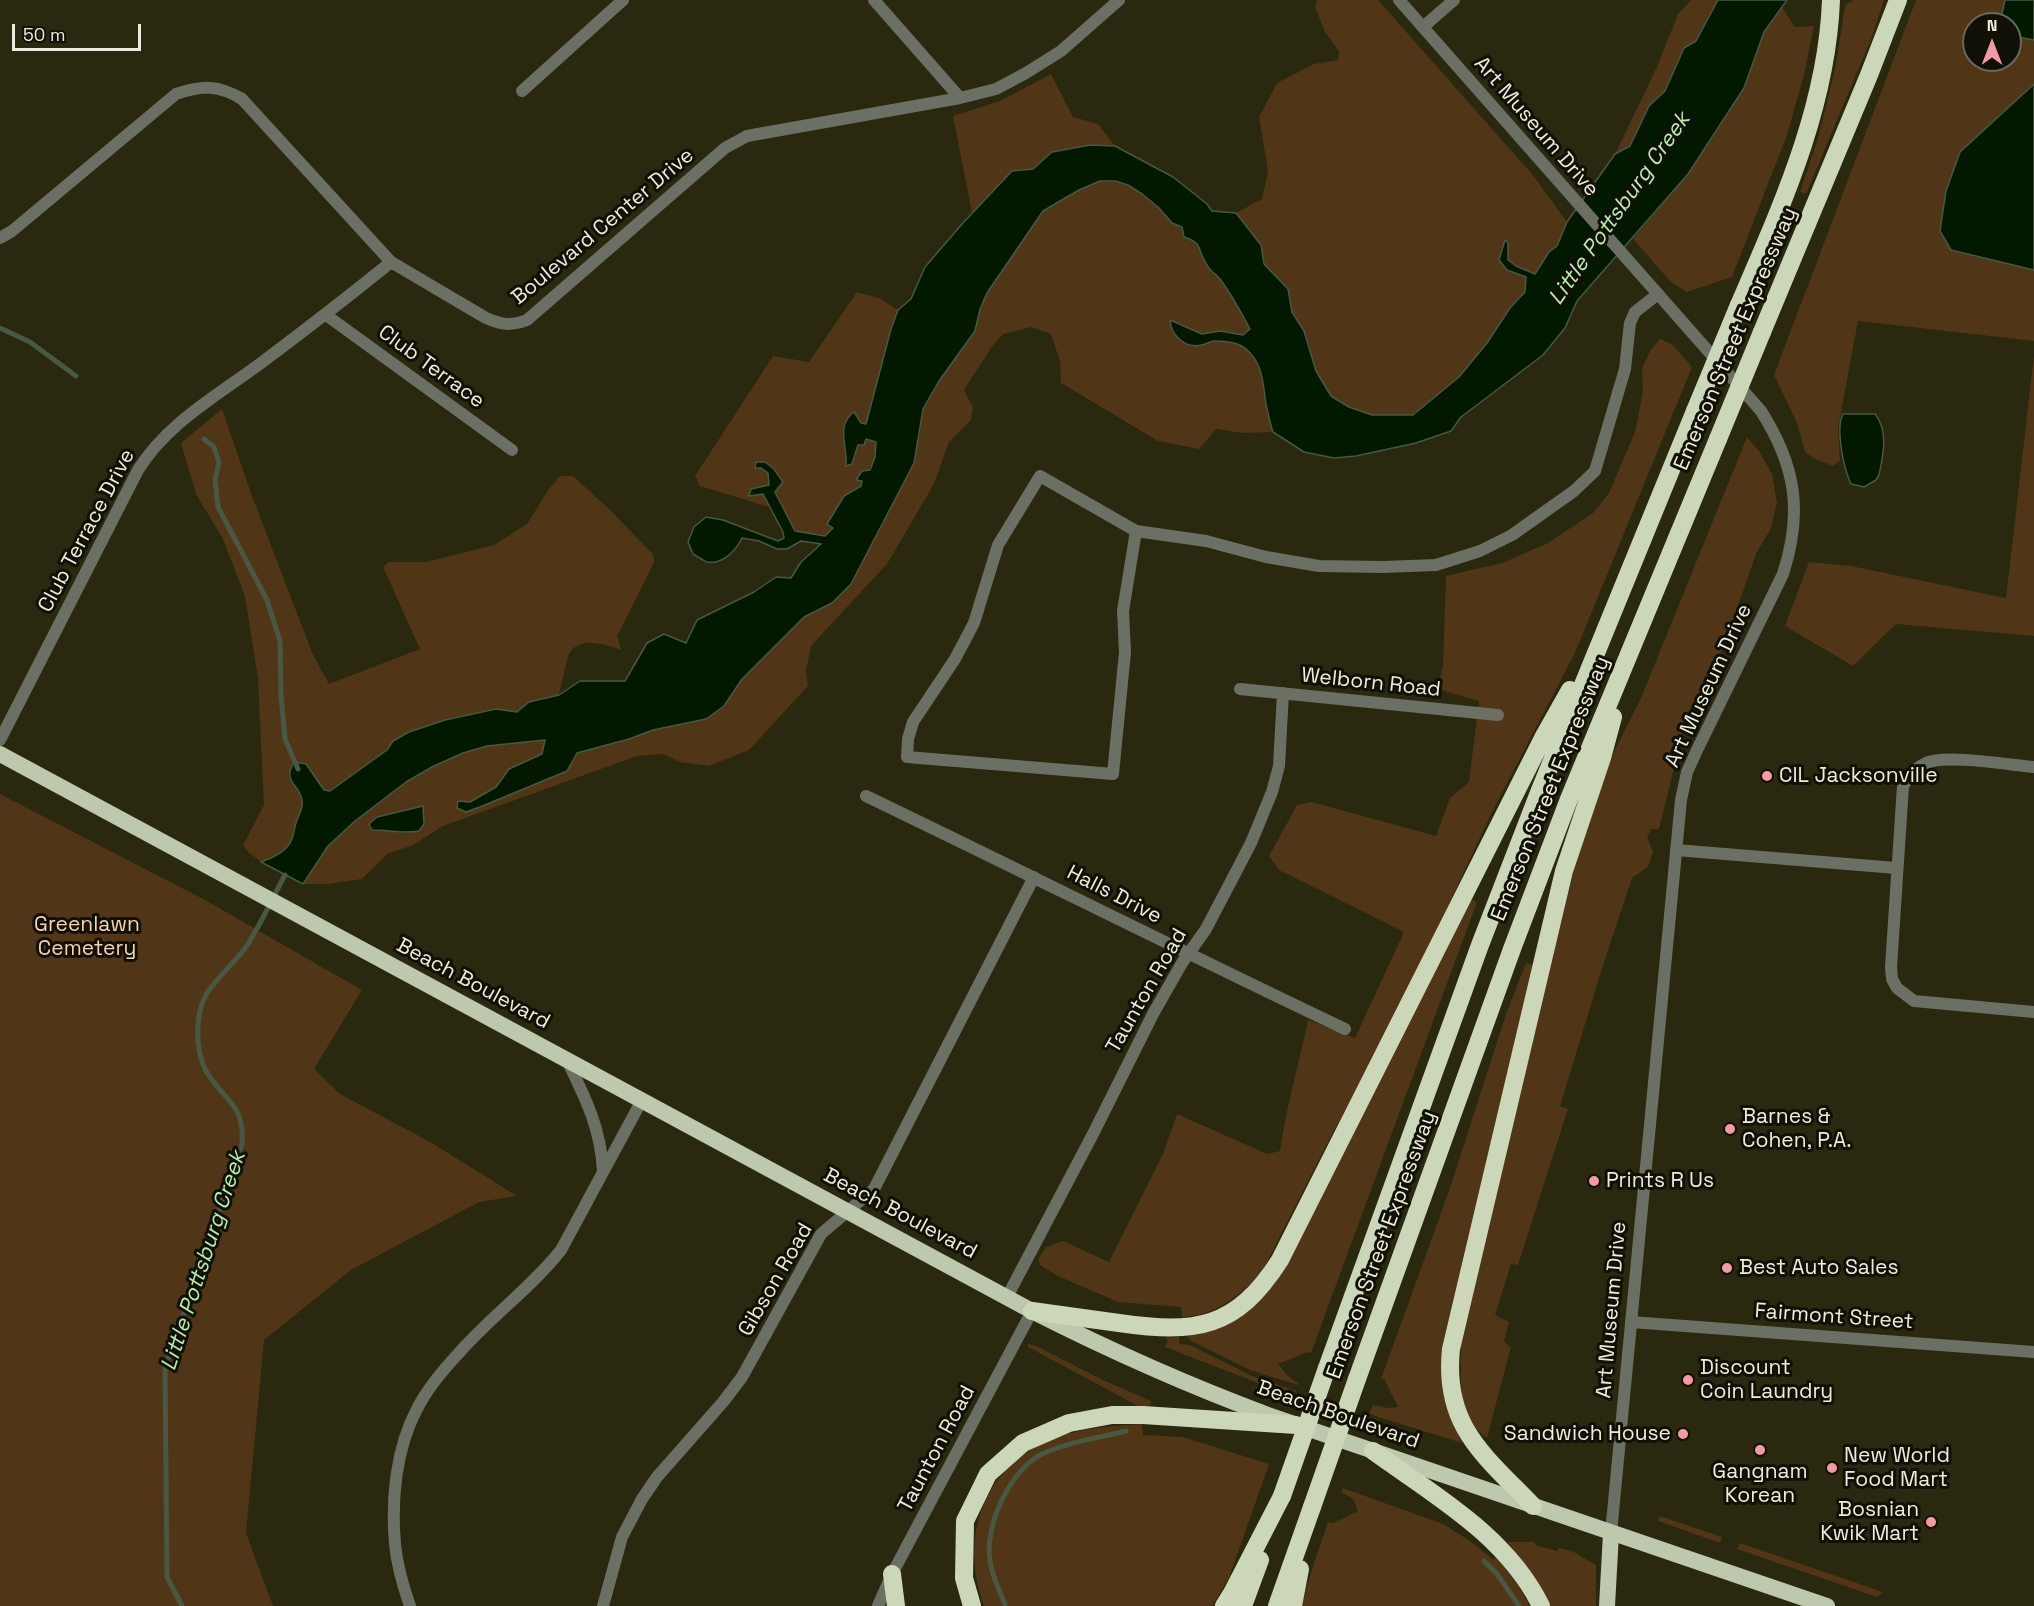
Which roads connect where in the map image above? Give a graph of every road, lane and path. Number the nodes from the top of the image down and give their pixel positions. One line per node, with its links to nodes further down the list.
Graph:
1 (623, 0): 9 (street)
2 (874, 0): 10 (street)
3 (1119, 0): 10 (street, Boulevard Center Drive)
4 (1399, 0): 8 (street, Art Museum Drive)
5 (1454, 0): 8 (street)
6 (1898, 0): 18 (highway, Emerson Street Expressway, bridge)
7 (1831, 4): 17 (highway, Emerson Street Expressway, bridge)
8 (1423, 27): 13 (street, Art Museum Drive)
9 (522, 91)
10 (960, 98): 12 (street, Boulevard Center Drive)
11 (0, 238): 12 (street, Boulevard Center Drive)
12 (391, 262): 14 (street, Club Terrace Drive)
13 (1658, 294): 16 (street); 26 (street, Art Museum Drive)
14 (326, 315): 15 (street, Club Terrace); 22 (street, Club Terrace Drive)
15 (512, 450)
16 (1137, 531): 16 (street)
17 (1605, 628): 37 (highway); 42 (highway, Emerson Street Expressway, bridge)
18 (1634, 640): 43 (highway); 44 (highway, Emerson Street Expressway, bridge)
19 (1240, 689): 20 (street, Welborn Road)
20 (1283, 693): 21 (street, Welborn Road); 29 (street, Taunton Road)
21 (1498, 715)
22 (0, 740)
23 (0, 754): 32 (highway, Beach Boulevard)
24 (2034, 767): 27 (street)
25 (866, 796): 28 (street, Halls Drive)
26 (1676, 850): 27 (street); 38 (street, Art Museum Drive)
27 (1896, 868): 30 (street)
28 (1034, 877): 29 (street, Halls Drive); 35 (street, Gibson Road)
29 (1188, 954): 31 (street, Halls Drive); 36 (street, Taunton Road)
30 (2034, 1012)
31 (1345, 1029)
32 (567, 1060): 33 (highway, Beach Boulevard); 34 (street)
33 (642, 1100): 34 (street); 35 (highway, Beach Boulevard)
34 (603, 1173): 48 (street)
35 (847, 1211): 36 (highway, Beach Boulevard); 49 (street, Gibson Road)
36 (1007, 1297): 37 (highway, Beach Boulevard)
37 (1032, 1311): 40 (highway, Beach Boulevard); 46 (street, Taunton Road)
38 (1631, 1322): 39 (street, Fairmont Street); 45 (street, Art Museum Drive)
39 (2034, 1352)
40 (1296, 1425): 41 (highway, Beach Boulevard); 52 (highway)
41 (1373, 1451): 43 (highway, Beach Boulevard); 57 (highway)
42 (1282, 1496): 53 (highway); 54 (highway, Emerson Street Expressway)
43 (1533, 1506): 45 (highway, Beach Boulevard)
44 (1312, 1507): 55 (highway, Emerson Street Expressway); 56 (highway)
45 (1611, 1533): 47 (highway, Beach Boulevard); 58 (highway)
46 (892, 1575): 50 (street, Taunton Road); 51 (highway)
47 (1792, 1600): 59 (highway, Beach Boulevard)
48 (410, 1606)
49 (603, 1606)
50 (878, 1606)
51 (896, 1606)
52 (972, 1606)
53 (1224, 1606)
54 (1244, 1606)
55 (1277, 1606)
56 (1293, 1606)
57 (1541, 1606)
58 (1607, 1606)
59 (1827, 1606)

